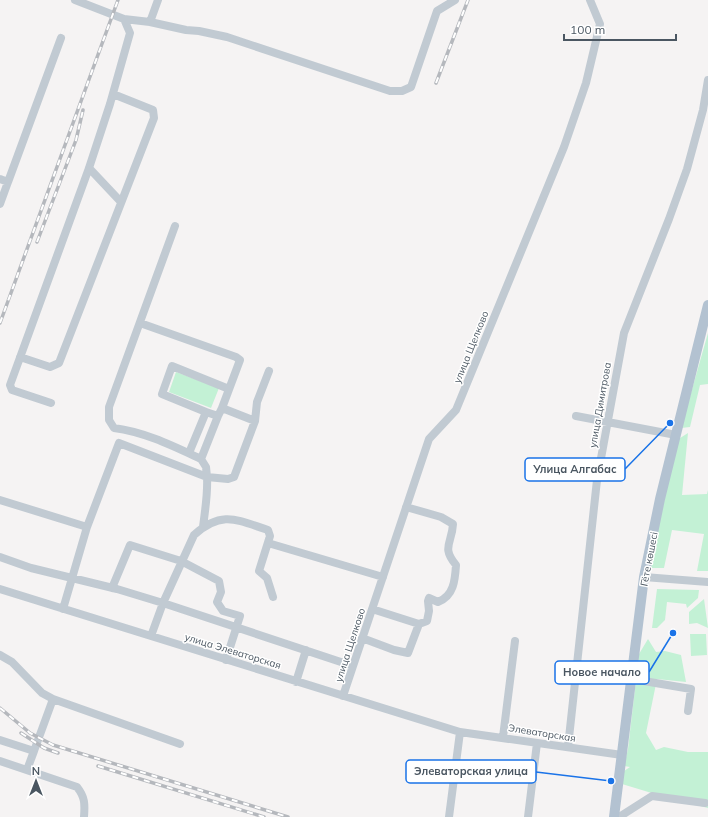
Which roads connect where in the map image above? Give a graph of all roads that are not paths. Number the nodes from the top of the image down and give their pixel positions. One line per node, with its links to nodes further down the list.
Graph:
1 (75, 0): 5 (street)
2 (158, 0): 6 (street)
3 (455, 0): 6 (street)
4 (590, 0): 34 (street, улица Щелково)
5 (124, 19): 6 (street); 9 (street)
6 (150, 22)
7 (61, 38): 11 (street)
8 (708, 80): 26 (street, улица Димитрова)
9 (112, 94): 10 (street); 12 (street)
10 (89, 168): 12 (street); 17 (street)
11 (4, 181): 13 (street)
12 (121, 202): 17 (street)
13 (0, 204)
14 (175, 226): 16 (street)
15 (708, 305): 28 (main road, Гёте көшесі)
16 (140, 323): 19 (street); 27 (street)
17 (20, 357): 20 (street)
18 (268, 371): 25 (street)
19 (229, 388): 21 (street); 22 (street)
20 (51, 403)
21 (222, 408): 23 (street); 25 (street)
22 (206, 412): 23 (street); 30 (street)
23 (218, 416): 31 (street)
24 (576, 416): 26 (street)
25 (255, 421): 32 (street)
26 (606, 422): 28 (street); 69 (street, улица Димитрова)
27 (114, 428): 29 (street); 30 (street)
28 (676, 435): 41 (main road, Гёте көшесі)
29 (118, 443): 32 (street); 36 (street)
30 (189, 453): 31 (street)
31 (201, 458): 32 (street)
32 (207, 477): 35 (street)
33 (0, 500): 36 (street)
34 (406, 507): 40 (street, улица Щелково); 50 (street)
35 (203, 527): 37 (street); 39 (street)
36 (87, 528): 42 (street)
37 (268, 543): 40 (street); 46 (street)
38 (0, 557): 42 (street)
39 (181, 561): 44 (street); 47 (street); 51 (street)
40 (383, 577): 49 (street, улица Щелково)
41 (644, 577): 43 (street); 59 (main road, Гёте көшесі)
42 (72, 579): 44 (street); 48 (street)
43 (708, 582)
44 (112, 588): 47 (street)
45 (0, 589): 48 (street, улица Элеваторская)
46 (273, 597)
47 (163, 603): 51 (street); 52 (street)
48 (63, 609): 52 (street, улица Элеваторская)
49 (372, 609): 50 (street); 53 (street, улица Щелково)
50 (419, 624): 53 (street)
51 (236, 627): 55 (street); 57 (street)
52 (151, 636): 57 (street, улица Элеваторская)
53 (362, 638): 58 (street, улица Щелково)
54 (515, 641): 65 (street)
55 (306, 650): 58 (street); 60 (street)
56 (0, 655): 62 (street)
57 (226, 660): 60 (street, улица Элеваторская)
58 (354, 666): 61 (street, улица Щелково)
59 (632, 679): 63 (street); 71 (main road, Гёте көшесі)
60 (296, 682): 61 (street, улица Элеваторская)
61 (343, 696): 64 (street, улица Элеваторская)
62 (53, 699): 68 (street); 70 (street)
63 (688, 711)
64 (460, 732): 65 (street, Элеваторская); 76 (street)
65 (503, 737): 67 (street, Элеваторская)
66 (0, 740): 70 (street)
67 (537, 742): 69 (street, Элеваторская); 77 (street)
68 (180, 744)
69 (568, 747): 71 (street, Элеваторская)
70 (34, 751): 73 (street)
71 (622, 755): 78 (main road, Гёте көшесі)
72 (0, 760): 73 (street)
73 (27, 770): 75 (street)
74 (705, 803): 79 (street)
75 (84, 817)
76 (449, 817)
77 (528, 817)
78 (614, 817)
79 (619, 817)

